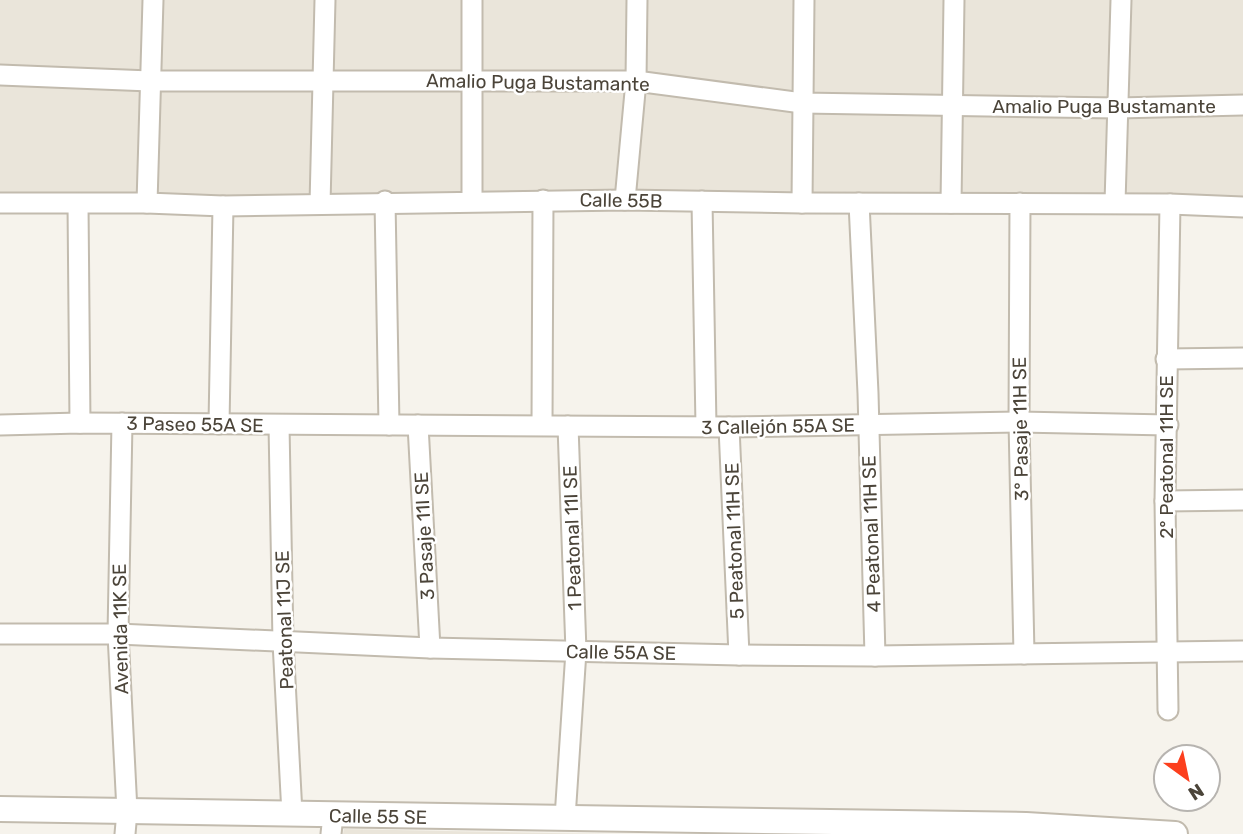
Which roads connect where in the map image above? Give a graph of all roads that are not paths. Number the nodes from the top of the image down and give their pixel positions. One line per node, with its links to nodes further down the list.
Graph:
1 (153, 0): 10 (street)
2 (325, 0): 12 (street)
3 (472, 0): 9 (street)
4 (637, 0): 11 (street)
5 (804, 0): 13 (street)
6 (954, 0): 15 (street)
7 (1121, 0): 16 (street)
8 (0, 75): 10 (street, Amalio Puga Bustamante)
9 (471, 79): 11 (street, Amalio Puga Bustamante); 12 (street, Amalio Puga Bustamante); 17 (street)
10 (150, 81): 12 (street, Amalio Puga Bustamante); 23 (street)
11 (636, 81): 13 (street, Amalio Puga Bustamante); 19 (street)
12 (323, 82): 29 (street)
13 (802, 103): 15 (street, Amalio Puga Bustamante); 24 (street)
14 (1243, 105): 16 (street, Amalio Puga Bustamante)
15 (951, 106): 16 (street, Amalio Puga Bustamante); 26 (street)
16 (1118, 108): 30 (street)
17 (472, 200): 18 (street, Calle 55B); 20 (street, Calle 55B)
18 (543, 200): 19 (street, Calle 55B); 44 (street)
19 (625, 200): 21 (street, Calle 55B)
20 (385, 201): 29 (street, Calle 55B); 42 (street)
21 (702, 201): 24 (street, Calle 55B); 48 (street)
22 (0, 203): 28 (street, Calle 55B)
23 (147, 203): 28 (street, Calle 55B); 32 (street, Calle 55B)
24 (802, 203): 25 (street, Calle 55B)
25 (859, 203): 26 (street, Calle 55B); 45 (street, 4 Peatonal 11H SE)
26 (951, 203): 27 (street, Calle 55B)
27 (1020, 203): 30 (street, Calle 55B); 36 (street, 3° Pasaje 11H SE)
28 (78, 204): 37 (street)
29 (320, 204): 32 (street, Calle 55B)
30 (1115, 204): 31 (street, Calle 55B)
31 (1170, 204): 33 (street, Calle 55B); 35 (street, 2° Peatonal 11H SE)
32 (223, 206): 39 (street)
33 (1243, 207)
34 (1243, 358): 35 (street)
35 (1166, 359): 46 (street, 2° Peatonal 11H SE)
36 (1019, 422): 45 (street, 3 Callejón 55A SE); 46 (street, 3 Callejón 55A SE); 60 (street, 3° Pasaje 11H SE)
37 (80, 423): 38 (street, 3 Paseo 55A SE); 40 (street, 3 Paseo 55A SE)
38 (121, 423): 39 (street, 3 Paseo 55A SE); 53 (street, Avenida 11K SE)
39 (219, 424): 41 (street, 3 Paseo 55A SE)
40 (0, 425)
41 (279, 425): 42 (street, 3 Paseo 55A SE); 54 (street, Peatonal 11J SE)
42 (389, 425): 43 (street, 3 Callejón 55A SE)
43 (418, 425): 44 (street, 3 Callejón 55A SE); 55 (street, 3 Pasaje 11I SE)
44 (542, 425): 47 (street, 3 Callejón 55A SE)
45 (868, 425): 49 (street, 3 Callejón 55A SE); 61 (street, 4 Peatonal 11H SE)
46 (1168, 425): 51 (street, 2° Peatonal 11H SE)
47 (568, 426): 48 (street, 3 Callejón 55A SE); 56 (street, 1 Peatonal 11I SE)
48 (706, 426): 49 (street, 3 Callejón 55A SE)
49 (729, 427): 59 (street, 5 Peatonal 11H SE)
50 (1243, 500): 51 (street)
51 (1165, 501): 58 (street, 2° Peatonal 11H SE)
52 (0, 634): 53 (street, Calle 55A SE)
53 (118, 634): 54 (street, Calle 55A SE); 66 (street, Avenida 11K SE)
54 (283, 642): 55 (street, Calle 55A SE); 64 (street, Peatonal 11J SE)
55 (430, 648): 56 (street, Calle 55A SE)
56 (576, 651): 59 (street, Calle 55A SE); 65 (street, 1 Peatonal 11I SE)
57 (1243, 651): 58 (street, Calle 55A SE)
58 (1167, 652): 60 (street, Calle 55A SE); 62 (street, 2° Peatonal 11H SE)
59 (739, 654): 61 (street, Calle 55A SE)
60 (1024, 654): 61 (street, Calle 55A SE)
61 (875, 656)
62 (1168, 710)
63 (0, 809): 66 (street, Calle 55 SE)
64 (292, 814): 66 (street, Calle 55 SE); 67 (street, Calle 55 SE)
65 (565, 818): 68 (street, Calle 55 SE); 69 (street, Calle 55 SE)
66 (126, 822)
67 (332, 825): 68 (street, Calle 55 SE)
68 (497, 826)
69 (643, 827): 70 (street, Calle 55 SE)
70 (765, 828): 71 (street, Calle 55 SE)
71 (914, 828): 72 (street, Calle 55 SE)
72 (1077, 831): 73 (street, Calle 55 SE)
73 (1175, 834)

